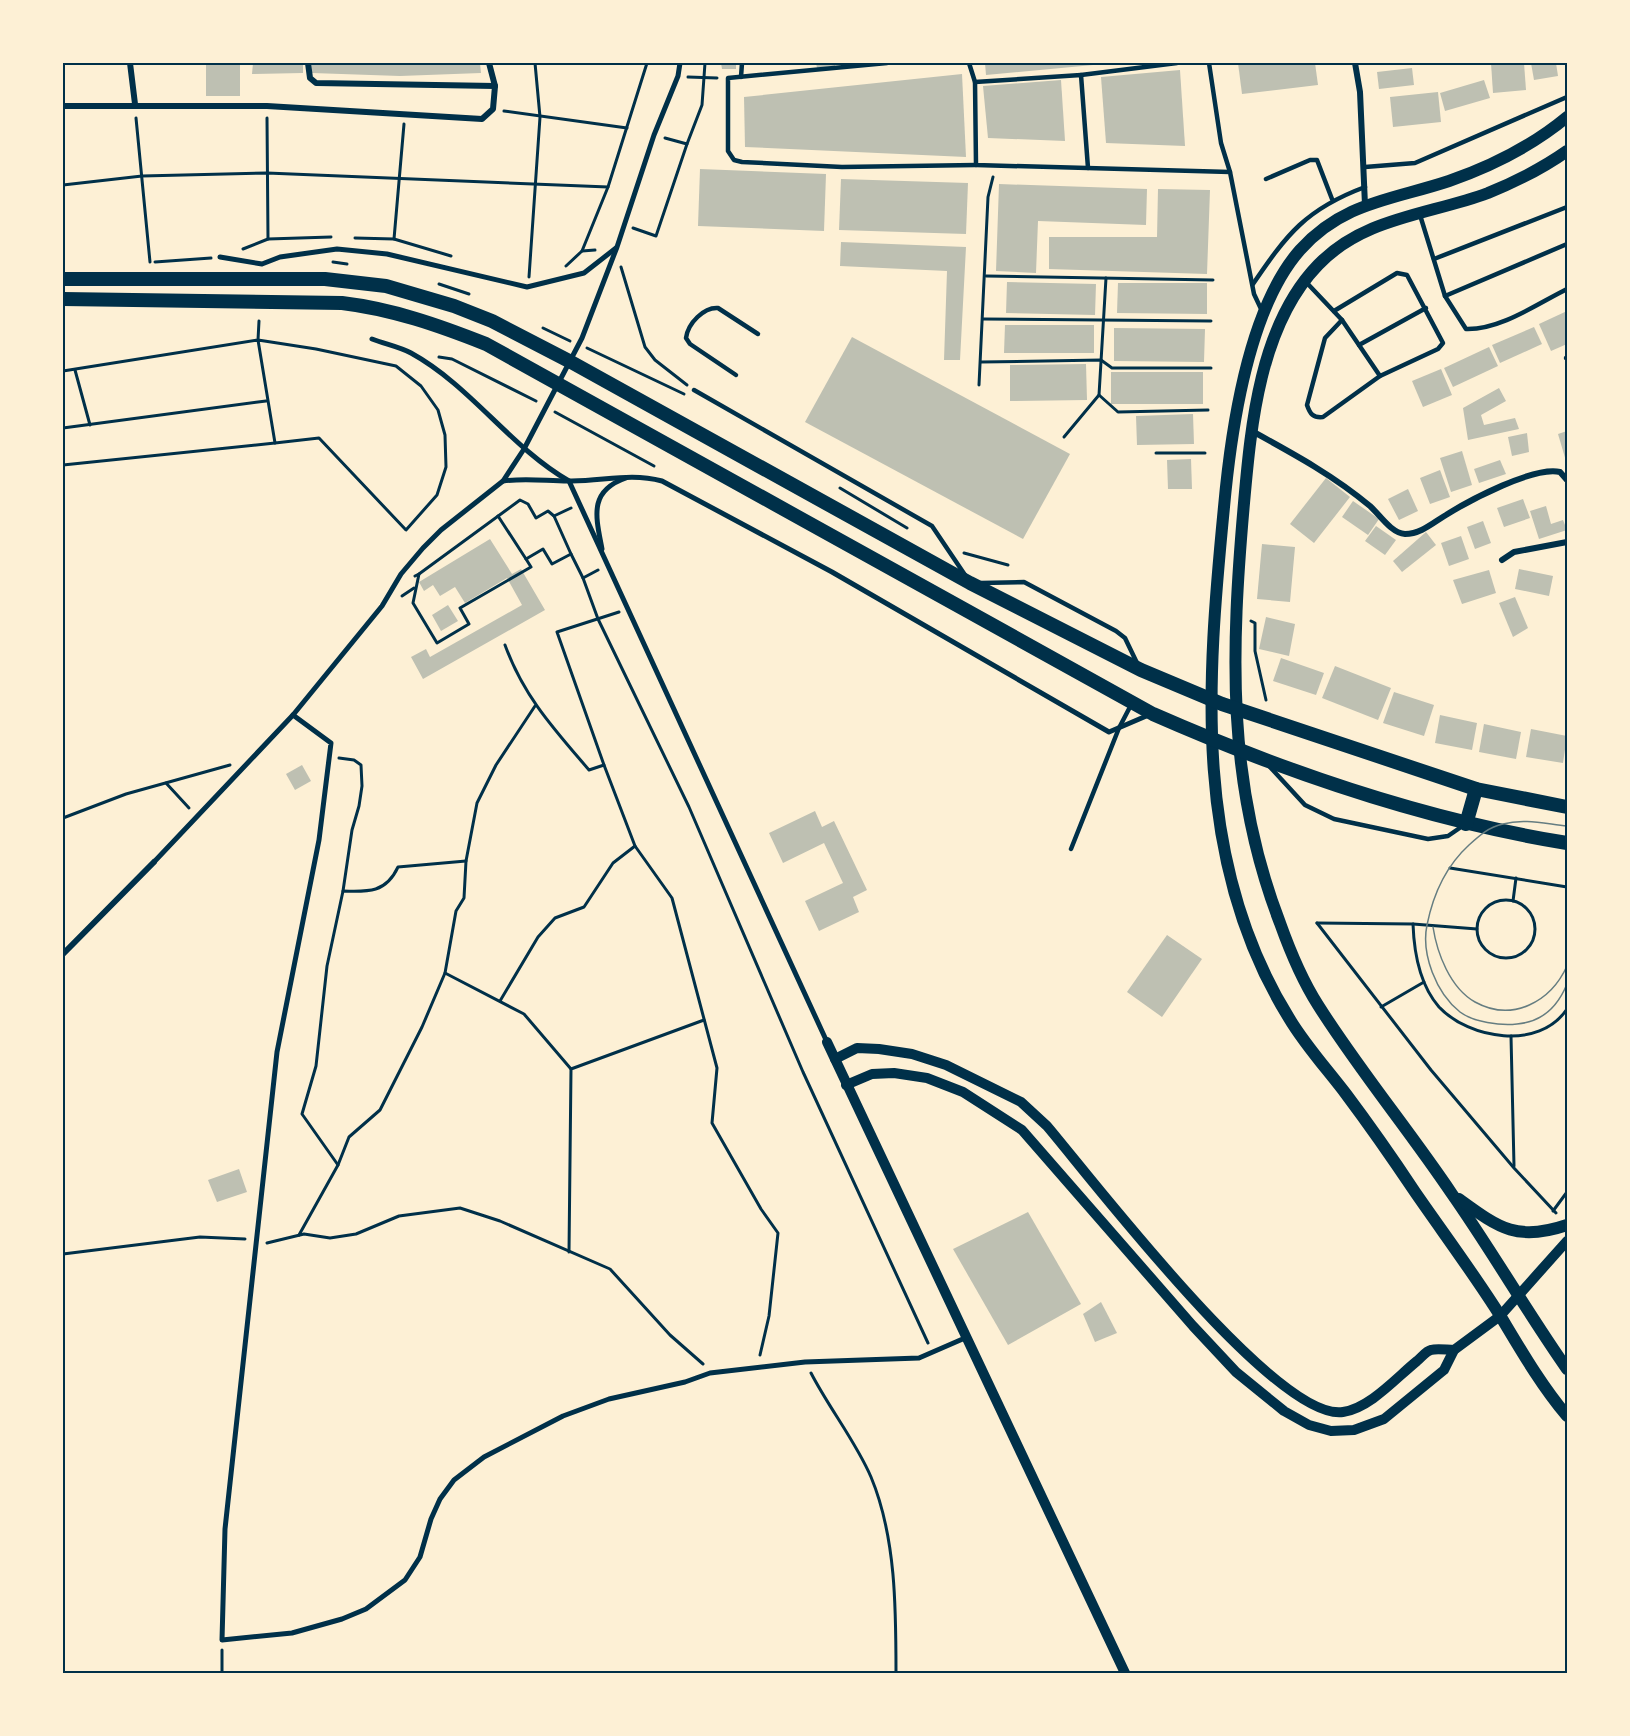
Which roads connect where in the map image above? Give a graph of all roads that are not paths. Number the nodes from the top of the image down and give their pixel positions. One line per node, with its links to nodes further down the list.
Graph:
1 (130, 63): 16 (street)
2 (308, 63): 14 (street)
3 (489, 63): 14 (street)
4 (680, 63): 31 (street)
5 (742, 63): 12 (lane)
6 (887, 63): 12 (lane)
7 (969, 63): 13 (lane)
8 (1177, 63): 11 (lane)
9 (1209, 63): 23 (lane)
10 (1355, 63): 21 (street)
11 (1081, 75): 13 (lane); 22 (lane)
12 (741, 77): 20 (lane)
13 (975, 82): 20 (lane)
14 (495, 86): 16 (street)
15 (1567, 97): 21 (lane)
16 (135, 104): 17 (street)
17 (63, 106)
18 (1567, 117): 27 (main road)
19 (1567, 152): 29 (main road)
20 (976, 165): 22 (lane)
21 (1365, 167): 25 (street)
22 (1088, 168): 23 (lane)
23 (1230, 172): 36 (lane)
24 (1266, 179): 26 (lane)
25 (1365, 187): 26 (lane); 27 (street)
26 (1332, 200): 36 (lane)
27 (1365, 204): 42 (main road)
28 (1567, 207): 33 (lane)
29 (1420, 212): 33 (lane); 35 (main road)
30 (1567, 244): 38 (lane)
31 (617, 247): 32 (street); 51 (street)
32 (220, 258)
33 (1434, 259): 38 (lane)
34 (63, 279): 61 (main road)
35 (1305, 280): 41 (lane); 50 (main road)
36 (1253, 284): 42 (lane)
37 (1567, 289): 38 (lane)
38 (1445, 296)
39 (63, 299): 63 (main road)
40 (1426, 308): 41 (lane); 46 (lane); 48 (lane)
41 (1334, 311): 43 (lane)
42 (1264, 316): 56 (main road)
43 (1342, 320): 46 (lane); 48 (lane)
44 (758, 334): 47 (lane)
45 (372, 339): 51 (street)
46 (1359, 345): 48 (lane)
47 (735, 375)
48 (1380, 376)
49 (694, 390): 61 (lane)
50 (1250, 430): 53 (street); 57 (main road)
51 (524, 449): 54 (street); 55 (street)
52 (634, 476): 55 (street); 59 (street); 66 (street)
53 (1567, 480)
54 (503, 481): 55 (street); 65 (street)
55 (569, 481): 59 (street)
56 (1225, 491): 57 (main road); 82 (main road)
57 (1244, 495): 78 (main road)
58 (1567, 542): 60 (street)
59 (603, 557): 75 (street)
60 (1502, 560)
61 (970, 584): 62 (main road); 62 (lane)
62 (1141, 670): 68 (main road)
63 (1132, 702): 64 (main road); 66 (lane)
64 (1153, 714): 66 (street); 67 (main road)
65 (293, 715): 73 (street); 83 (street)
66 (1119, 728): 72 (lane)
67 (1264, 760): 70 (main road); 70 (lane)
68 (1476, 789): 69 (main road); 70 (main road)
69 (1567, 807)
70 (1466, 824): 71 (main road)
71 (1567, 843)
72 (1071, 849)
73 (154, 862): 74 (street)
74 (63, 954)
75 (826, 1042): 76 (street)
76 (835, 1059): 77 (street); 84 (street)
77 (846, 1085): 83 (street); 84 (street)
78 (1453, 1195): 79 (main road); 81 (main road)
79 (1564, 1221)
80 (1567, 1241): 81 (street)
81 (1519, 1294): 82 (street); 85 (main road)
82 (1500, 1316): 84 (street); 86 (main road)
83 (965, 1338): 87 (street)
84 (1454, 1350)
85 (1567, 1369)
86 (1567, 1416)
87 (1125, 1673)

